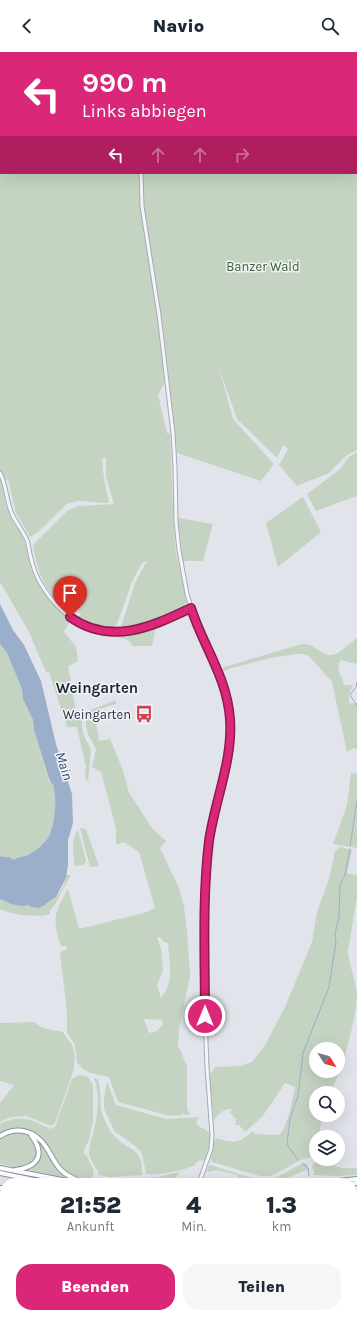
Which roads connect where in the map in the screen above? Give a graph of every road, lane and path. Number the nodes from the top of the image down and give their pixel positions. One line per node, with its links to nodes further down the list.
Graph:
1 (142, 174): 3 (street)
2 (0, 473): 3 (street)
3 (191, 608): 12 (street)
4 (29, 1133): 5 (highway); 7 (highway); 11 (highway)
5 (0, 1136)
6 (0, 1168): 7 (highway)
7 (11, 1171): 10 (highway)
8 (0, 1173): 9 (highway)
9 (24, 1178)
10 (50, 1178)
11 (72, 1178)
12 (201, 1178)

